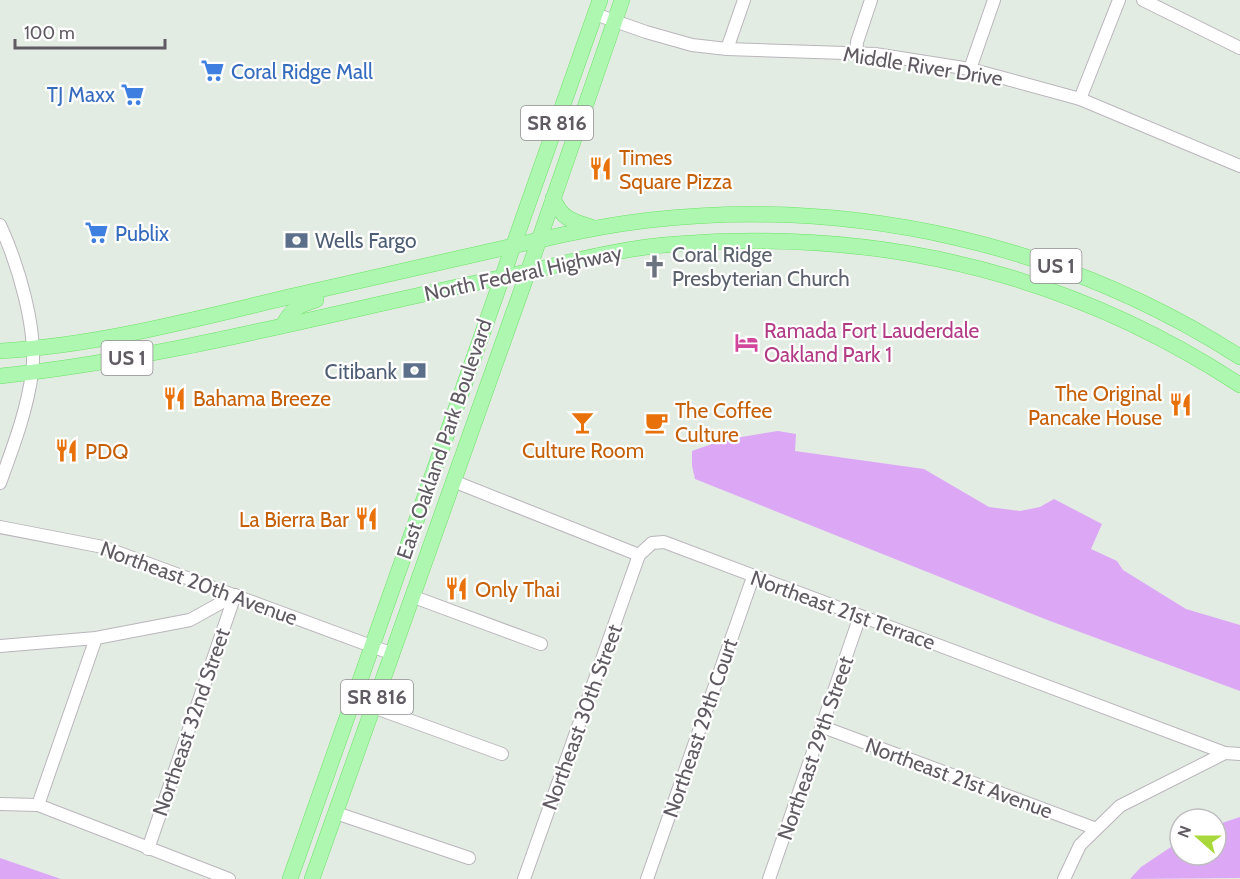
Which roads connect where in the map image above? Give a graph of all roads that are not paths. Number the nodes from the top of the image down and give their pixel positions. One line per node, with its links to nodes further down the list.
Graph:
1 (622, 0): 8 (main road, East Oakland Park Boulevard / SR 816)
2 (744, 0): 10 (street)
3 (872, 0): 11 (street)
4 (994, 0): 12 (street)
5 (1119, 0): 13 (street)
6 (1143, 0): 9 (street)
7 (598, 7): 8 (street, Middle River Drive); 21 (main road, East Oakland Park Boulevard / SR 816)
8 (614, 21): 10 (street, Middle River Drive); 15 (main road, East Oakland Park Boulevard / SR 816)
9 (1240, 48)
10 (727, 49): 11 (street, Middle River Drive)
11 (856, 53): 12 (street, Middle River Drive)
12 (970, 69): 13 (street, Middle River Drive)
13 (1080, 99): 14 (street, Middle River Drive)
14 (1240, 166)
15 (553, 198): 18 (main road); 19 (main road, East Oakland Park Boulevard / SR 816)
16 (838, 218): 18 (main road, North Federal Highway / US 1); 20 (main road); 27 (main road, North Federal Highway / US 1)
17 (0, 225): 31 (street)
18 (594, 228): 19 (main road, North Federal Highway / US 1)
19 (540, 239): 21 (main road, North Federal Highway / US 1); 22 (main road, East Oakland Park Boulevard / SR 816)
20 (805, 241): 22 (main road, North Federal Highway / US 1); 29 (main road, North Federal Highway / US 1)
21 (514, 246): 23 (main road, East Oakland Park Boulevard / SR 816); 24 (main road, North Federal Highway / US 1)
22 (529, 270): 23 (main road, North Federal Highway / US 1); 39 (main road, East Oakland Park Boulevard / SR 816)
23 (502, 277): 26 (main road, North Federal Highway / US 1); 38 (main road, East Oakland Park Boulevard / SR 816)
24 (343, 285): 25 (main road, North Federal Highway / US 1); 26 (main road)
25 (280, 299): 28 (main road); 31 (main road, North Federal Highway / US 1)
26 (283, 325): 28 (main road, North Federal Highway / US 1)
27 (1194, 329): 29 (main road); 30 (main road, North Federal Highway / US 1)
28 (253, 331): 35 (main road, North Federal Highway / US 1)
29 (1158, 337): 33 (main road, North Federal Highway / US 1)
30 (1221, 345): 33 (main road); 34 (main road, North Federal Highway / US 1)
31 (33, 349): 32 (main road, North Federal Highway / US 1); 35 (street)
32 (0, 351)
33 (1185, 352): 37 (main road, North Federal Highway / US 1)
34 (1240, 357)
35 (32, 372): 36 (main road, North Federal Highway / US 1); 40 (street)
36 (0, 376)
37 (1240, 385)
38 (442, 445): 39 (main road); 50 (main road, East Oakland Park Boulevard / SR 816)
39 (455, 475): 42 (street); 45 (main road, East Oakland Park Boulevard / SR 816)
40 (0, 483)
41 (0, 527): 44 (street, Northeast 20th Avenue)
42 (639, 555): 43 (street, Northeast 21st Terrace); 66 (street, Northeast 30th Street)
43 (753, 577): 46 (street, Northeast 21st Terrace); 67 (street, Northeast 29th Court)
44 (235, 595): 47 (street); 50 (street, Northeast 20th Avenue); 61 (street, Northeast 32nd Street)
45 (414, 597): 48 (street); 51 (main road, East Oakland Park Boulevard / SR 816)
46 (860, 616): 53 (street, Northeast 29th Street); 54 (street, Northeast 21st Terrace)
47 (96, 638): 49 (street); 58 (street)
48 (541, 644)
49 (0, 646)
50 (371, 646): 51 (street, Northeast 20th Avenue); 64 (main road, East Oakland Park Boulevard / SR 816)
51 (393, 654): 52 (main road, East Oakland Park Boulevard / SR 816)
52 (373, 706): 55 (street); 59 (main road, East Oakland Park Boulevard / SR 816)
53 (823, 727): 60 (street, Northeast 21st Avenue); 68 (street, Northeast 29th Street)
54 (1225, 753): 56 (street, Northeast 21st Terrace); 60 (street)
55 (502, 754)
56 (1240, 754)
57 (0, 804): 58 (street)
58 (38, 805): 61 (street)
59 (336, 813): 62 (street); 65 (main road, East Oakland Park Boulevard / SR 816)
60 (1094, 828): 69 (street)
61 (148, 849): 63 (street)
62 (470, 858)
63 (229, 879)
64 (290, 879)
65 (312, 879)
66 (524, 879)
67 (647, 879)
68 (769, 879)
69 (1064, 879)

